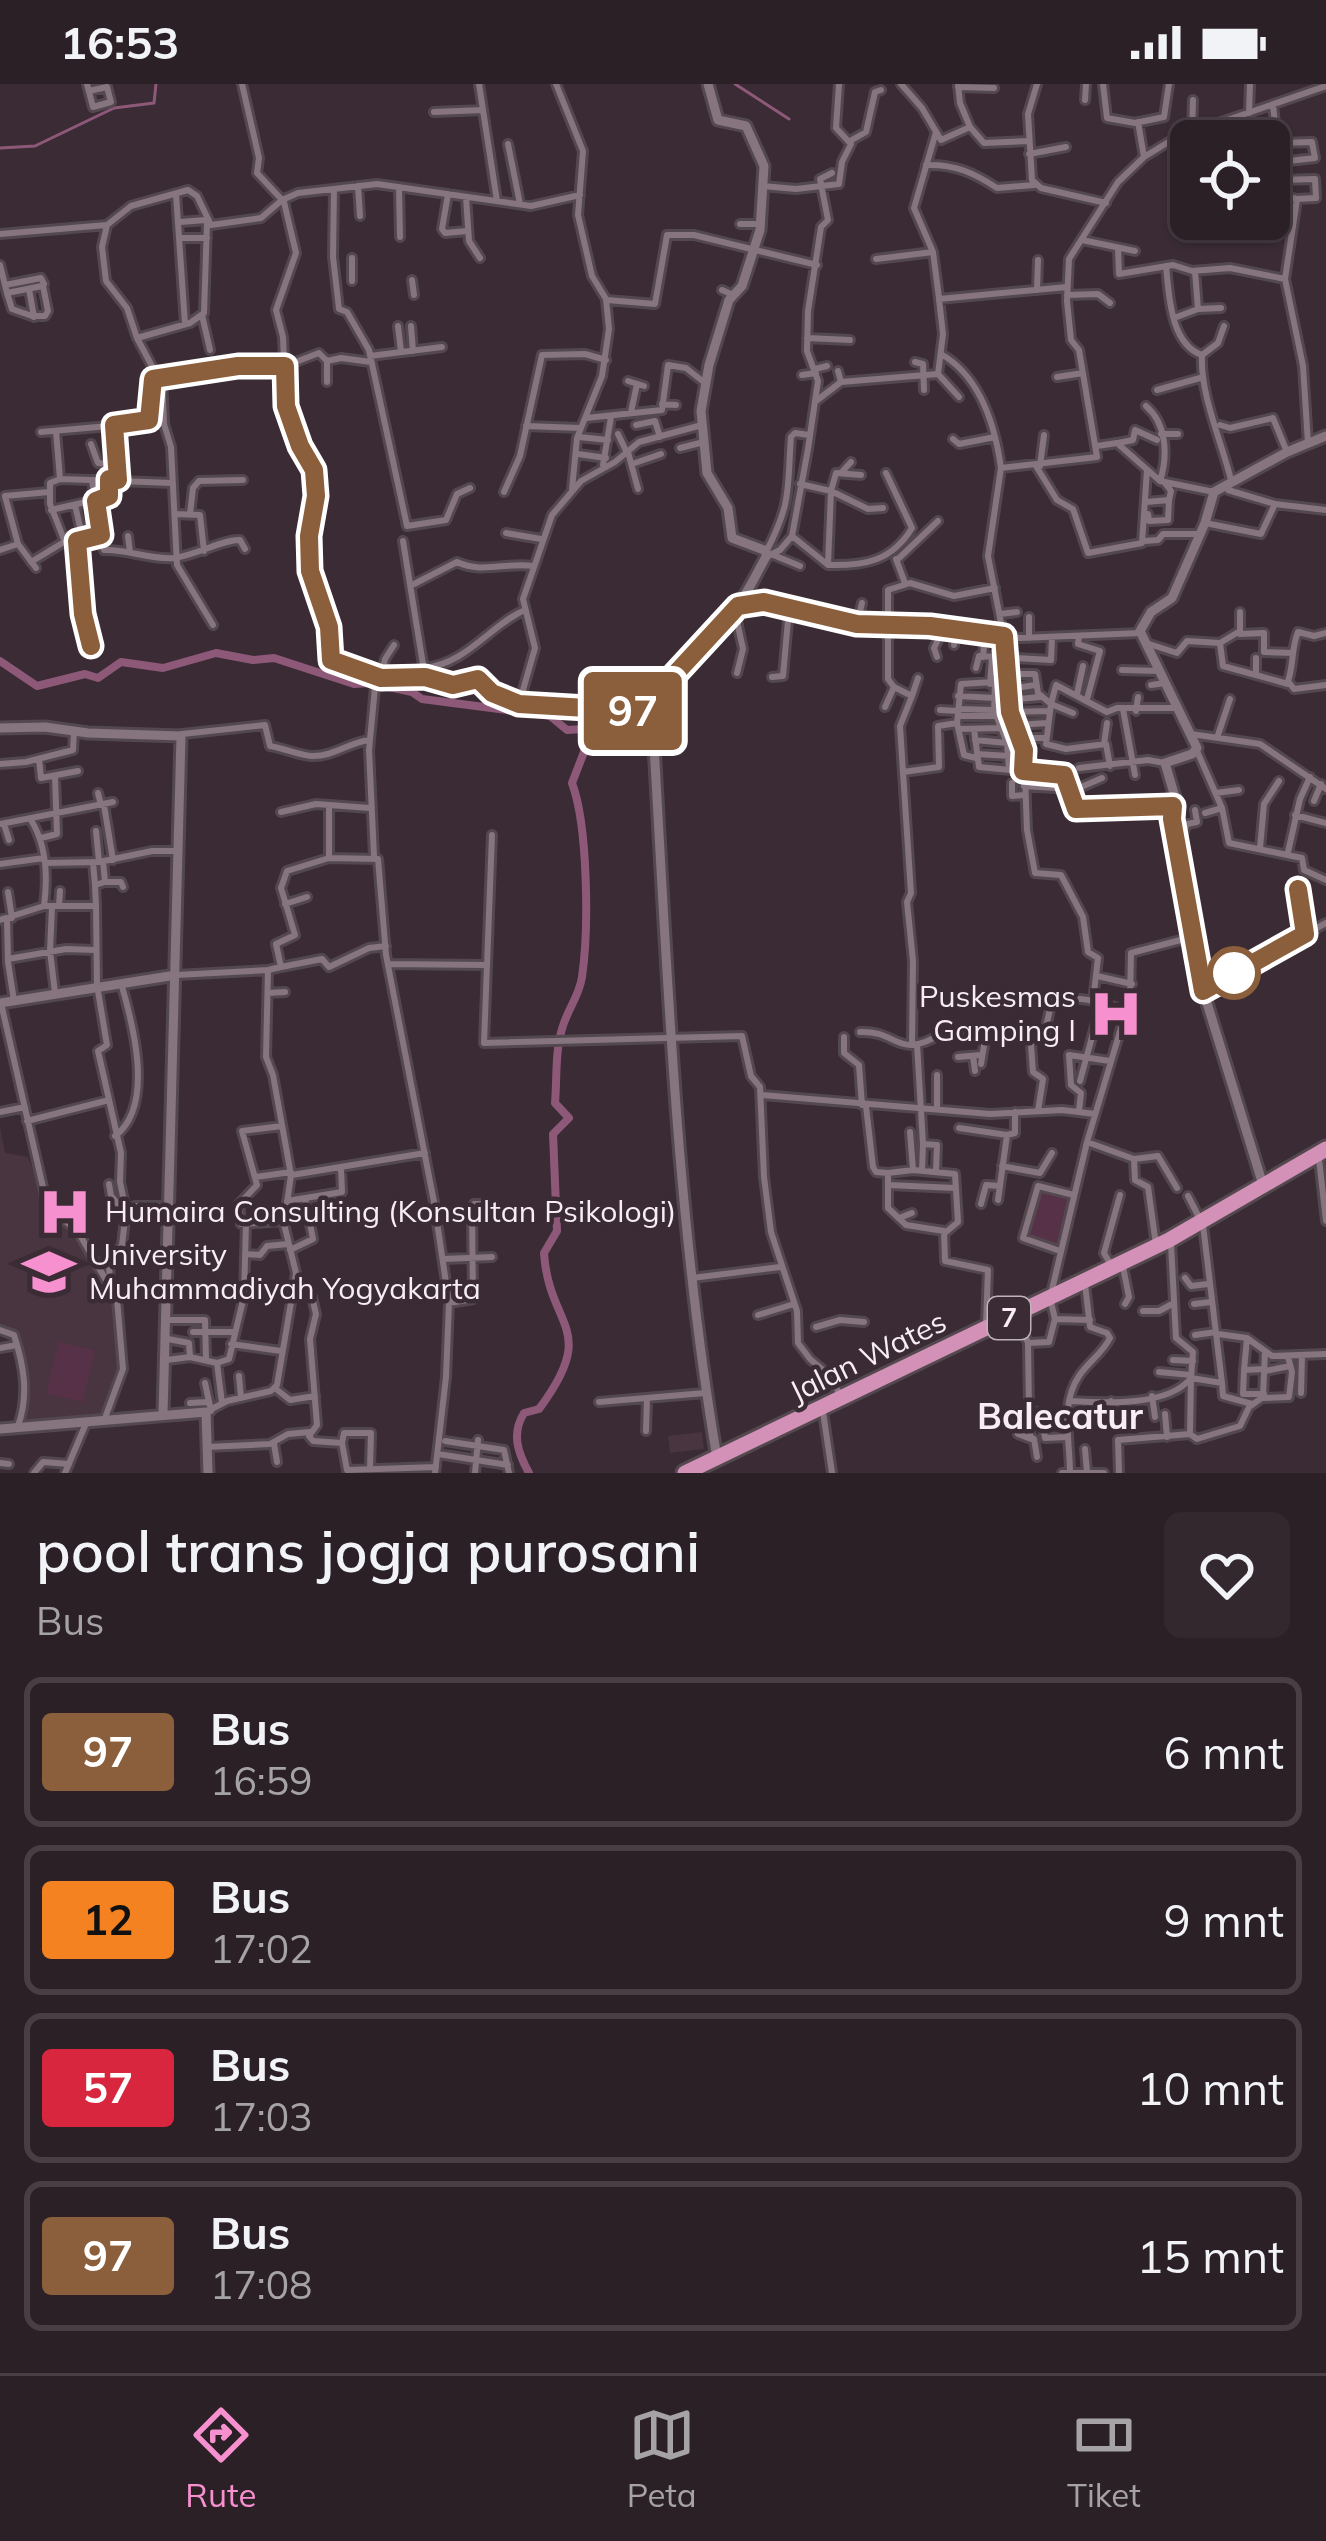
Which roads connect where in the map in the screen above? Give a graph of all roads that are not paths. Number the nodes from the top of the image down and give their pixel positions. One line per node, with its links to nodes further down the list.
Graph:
1 (110, 84): 17 (street)
2 (242, 84): 54 (street)
3 (479, 84): 21 (street)
4 (556, 84): 50 (street)
5 (708, 84): 44 (street)
6 (839, 84): 31 (street)
7 (901, 84): 29 (street)
8 (1037, 84): 30 (street)
9 (1086, 84): 18 (street)
10 (1103, 84): 27 (street)
11 (1169, 84): 27 (street)
12 (1250, 84): 23 (street)
13 (958, 86): 15 (street); 28 (street)
14 (1326, 86): 20 (street)
15 (994, 88)
16 (881, 90): 31 (street)
17 (112, 94)
18 (1085, 100)
19 (1192, 100): 24 (street)
20 (1273, 105): 23 (street); 26 (street)
21 (483, 110): 22 (street); 55 (street)
22 (434, 112)
23 (1250, 113): 25 (street)
24 (1192, 120)
25 (1227, 120)
26 (1276, 120)
27 (1138, 122): 37 (street)
28 (970, 127): 29 (street); 30 (street)
29 (936, 132): 39 (street)
30 (1028, 140): 36 (street)
31 (850, 141): 45 (street)
32 (1170, 143): 37 (street)
33 (1290, 143): 38 (street)
34 (508, 144): 57 (street)
35 (1066, 148): 36 (street)
36 (1029, 154): 42 (street)
37 (1144, 157): 56 (street)
38 (1290, 158)
39 (926, 165): 42 (street); 73 (street)
40 (832, 172): 45 (street)
41 (1290, 180): 53 (street)
42 (1035, 185): 56 (street)
43 (358, 186): 46 (street); 47 (street); 58 (street)
44 (762, 186): 45 (street); 62 (street)
45 (820, 187): 79 (street)
46 (399, 188): 49 (street); 66 (street)
47 (334, 189): 54 (street); 112 (street)
48 (176, 194): 59 (street); 60 (street); 63 (street)
49 (448, 194): 51 (street); 64 (street)
50 (580, 195): 57 (street); 91 (street)
51 (466, 197): 55 (street); 64 (street)
52 (1290, 198): 53 (street)
53 (1297, 199): 82 (street)
54 (282, 200): 59 (street); 116 (street)
55 (497, 202): 57 (street)
56 (1106, 202): 69 (street)
57 (520, 204)
58 (360, 216)
59 (207, 221): 60 (street); 68 (street)
60 (180, 222): 67 (street)
61 (740, 224): 62 (street)
62 (760, 224): 71 (street)
63 (107, 225): 65 (street); 103 (street)
64 (467, 231): 75 (street)
65 (0, 234)
66 (400, 237)
67 (181, 238): 68 (street); 99 (street)
68 (207, 238): 96 (street)
69 (1082, 241): 70 (street); 89 (street)
70 (1118, 248): 72 (street); 80 (street)
71 (756, 251): 79 (street); 91 (street); 129 (street)
72 (1135, 251)
73 (933, 252): 76 (street); 92 (street)
74 (352, 258): 84 (street)
75 (480, 258)
76 (876, 260)
77 (1038, 260): 88 (street)
78 (0, 265): 86 (street)
79 (818, 265): 104 (street)
80 (1166, 266): 81 (street); 98 (street)
81 (1195, 271): 82 (street); 95 (street)
82 (1285, 279): 162 (street)
83 (412, 280): 90 (street)
84 (352, 281)
85 (43, 286): 86 (street); 87 (street); 97 (street)
86 (6, 289): 87 (street); 97 (street)
87 (28, 289): 97 (street)
88 (1037, 290): 89 (street); 92 (street)
89 (1067, 291): 93 (street); 120 (street)
90 (414, 295)
91 (606, 299): 114 (street)
92 (939, 299): 110 (street)
93 (1110, 303)
94 (1221, 308): 95 (street)
95 (1198, 309): 98 (street)
96 (202, 315): 99 (street); 107 (street)
97 (34, 316)
98 (1174, 318): 111 (street)
99 (184, 324): 103 (street)
100 (398, 326): 109 (street)
101 (411, 326): 108 (street)
102 (1224, 326): 111 (street)
103 (137, 338): 125 (street)
104 (807, 338): 105 (street); 118 (street)
105 (850, 340)
106 (442, 347): 108 (street)
107 (210, 350)
108 (413, 350): 109 (street)
109 (401, 352): 112 (street)
110 (941, 354): 122 (street); 156 (street)
111 (1199, 354): 126 (street)
112 (371, 359): 113 (street); 190 (street)
113 (327, 361): 116 (street); 127 (street)
114 (606, 361): 146 (street); 149 (street)
115 (915, 362): 123 (street)
116 (285, 366): 125 (street); 273 (street)
117 (827, 366): 118 (street)
118 (816, 371): 121 (street); 135 (street)
119 (838, 371): 128 (street)
120 (1083, 373): 124 (street); 164 (street)
121 (802, 374)
122 (938, 374): 123 (street); 133 (street)
123 (922, 376): 128 (street); 131 (street)
124 (1057, 377)
125 (158, 378): 143 (street); 187 (street)
126 (1200, 378): 132 (street); 142 (street)
127 (327, 382)
128 (841, 382): 135 (street)
129 (705, 383): 136 (street); 145 (street)
130 (636, 384): 140 (street)
131 (924, 390)
132 (1157, 390)
133 (959, 398)
134 (649, 401): 139 (street)
135 (815, 401): 152 (street)
136 (662, 404): 137 (street); 139 (street)
137 (676, 405)
138 (1146, 406): 157 (street)
139 (649, 411): 140 (street)
140 (632, 412): 141 (street)
141 (611, 417): 149 (street); 159 (street)
142 (1217, 424): 166 (street); 186 (street)
143 (114, 425): 147 (street); 172 (street)
144 (635, 425): 155 (street)
145 (704, 425): 155 (street); 160 (street)
146 (526, 426): 149 (street); 195 (street)
147 (56, 430): 148 (street); 181 (street)
148 (41, 432)
149 (579, 433): 159 (street); 168 (street); 191 (street)
150 (618, 434): 167 (street)
151 (1178, 434): 157 (street)
152 (810, 435): 189 (street); 223 (street)
153 (1043, 435): 174 (street)
154 (1326, 436): 162 (street)
155 (660, 437): 167 (street)
156 (995, 437): 158 (street); 175 (street)
157 (1160, 438): 161 (street); 188 (street)
158 (953, 439)
159 (608, 440): 170 (street)
160 (704, 442): 165 (street); 223 (street)
161 (1118, 443): 164 (street); 177 (street)
162 (1308, 443): 166 (street)
163 (92, 444): 172 (street)
164 (1096, 446): 174 (street)
165 (680, 448)
166 (1287, 452): 186 (street)
167 (625, 453): 170 (street); 173 (street); 191 (street)
168 (578, 454): 170 (street); 170 (street)
169 (661, 454): 173 (street)
170 (607, 455)
171 (851, 462): 178 (street)
172 (118, 465): 184 (street)
173 (632, 465): 176 (street); 192 (street)
174 (1038, 466): 175 (street); 216 (street)
175 (1001, 468): 231 (street)
176 (623, 469)
177 (1147, 470): 188 (street); 216 (street)
178 (841, 473): 180 (street); 193 (street)
179 (886, 473): 225 (street)
180 (861, 475)
181 (59, 479): 183 (street); 194 (street)
182 (109, 479): 183 (street); 184 (street); 198 (street)
183 (91, 480): 198 (street)
184 (118, 480): 187 (street)
185 (243, 480): 206 (street)
186 (1229, 482): 196 (street); 200 (street)
187 (173, 483): 205 (street)
188 (1162, 483): 196 (street); 197 (street); 199 (street)
189 (800, 484): 193 (street); 211 (street)
190 (470, 488)
191 (572, 489): 213 (street)
192 (638, 489)
193 (831, 490): 202 (street); 228 (street)
194 (49, 492): 203 (street); 218 (street)
195 (504, 492)
196 (1214, 492): 208 (street)
197 (1169, 500): 199 (street); 199 (street)
198 (96, 501): 201 (street); 212 (street)
199 (1146, 502)
200 (1275, 504): 204 (street); 208 (street)
201 (75, 505): 203 (street); 214 (street)
202 (883, 508)
203 (52, 510): 217 (street)
204 (1326, 510)
205 (175, 514): 206 (street); 224 (street)
206 (190, 514): 222 (street)
207 (938, 521): 225 (street)
208 (1203, 529): 216 (street); 252 (street)
209 (506, 532): 213 (street)
210 (128, 536): 221 (street)
211 (792, 536): 223 (street); 228 (street)
212 (100, 538): 214 (street); 221 (street)
213 (541, 539): 226 (street)
214 (80, 540): 217 (street); 256 (street)
215 (404, 541): 230 (street)
216 (1144, 541)
217 (64, 542): 218 (street)
218 (18, 544): 220 (street)
219 (245, 549): 222 (street)
220 (0, 550)
221 (130, 552): 224 (street)
222 (205, 552): 224 (street)
223 (768, 554): 227 (street); 233 (street)
224 (175, 557): 241 (street)
225 (894, 557): 228 (street); 229 (street)
226 (533, 566): 230 (street); 235 (street)
227 (800, 566)
228 (828, 566)
229 (905, 583): 231 (street); 242 (street)
230 (412, 584): 268 (street)
231 (995, 588): 238 (street)
232 (862, 603): 240 (street)
233 (736, 608): 234 (street); 269 (street); 300 (street)
234 (789, 609): 240 (street); 271 (street)
235 (525, 610): 268 (street); 292 (street)
236 (1017, 612): 238 (street)
237 (1240, 612): 247 (street)
238 (1000, 614): 248 (street)
239 (1029, 617): 250 (street)
240 (857, 624): 242 (street)
241 (213, 625)
242 (887, 625): 243 (street); 281 (street)
243 (944, 628): 244 (street); 258 (street)
244 (956, 629): 246 (street); 255 (street)
245 (1326, 633): 257 (street)
246 (985, 634): 248 (street); 259 (street)
247 (1237, 634): 253 (street); 257 (street)
248 (1004, 636): 250 (street); 262 (street)
249 (1078, 636): 251 (street); 252 (street); 288 (street)
250 (1029, 638): 251 (street); 260 (street); 263 (street)
251 (1052, 638): 263 (street)
252 (1143, 638): 253 (street); 267 (street)
253 (1220, 643): 270 (street)
254 (394, 645): 273 (street)
255 (954, 645)
256 (91, 646)
257 (1293, 653): 279 (street)
258 (938, 657)
259 (988, 658): 262 (street); 265 (street); 276 (street)
260 (1023, 658): 262 (street); 263 (street)
261 (1256, 658): 270 (street)
262 (1008, 659): 274 (street)
263 (1038, 660)
264 (1083, 666): 282 (street)
265 (976, 668)
266 (1122, 670): 267 (street)
267 (1160, 671): 275 (street)
268 (424, 673): 273 (street); 292 (street)
269 (737, 673)
270 (1256, 675): 279 (street)
271 (772, 677)
272 (918, 678): 283 (street)
273 (377, 681): 317 (street)
274 (1009, 681): 276 (street); 277 (street); 277 (street); 291 (street)
275 (1165, 683): 278 (street); 295 (street)
276 (992, 684): 284 (street); 286 (street)
277 (1036, 685): 287 (street)
278 (1151, 685)
279 (1288, 685): 280 (street)
280 (1326, 685)
281 (894, 687): 283 (street); 293 (street)
282 (1077, 694): 288 (street); 294 (street)
283 (912, 696): 333 (street)
284 (958, 696): 286 (street); 304 (street)
285 (1138, 697): 298 (street)
286 (995, 698): 302 (street)
287 (1040, 698): 291 (street); 294 (street)
288 (1087, 699): 296 (street)
289 (1150, 699): 299 (street)
290 (1230, 699): 314 (street)
291 (1009, 700): 303 (street)
292 (519, 704): 300 (street)
293 (884, 707)
294 (1050, 707): 301 (street); 303 (street); 305 (street)
295 (1178, 708): 299 (street); 312 (street)
296 (1123, 709): 298 (street); 325 (street)
297 (940, 710): 304 (street)
298 (1136, 711): 299 (street)
299 (1150, 711)
300 (655, 712): 412 (street)
301 (1073, 713)
302 (995, 714): 303 (street); 304 (street); 309 (street)
303 (1011, 714): 307 (street)
304 (958, 717): 310 (street); 322 (street); 333 (street)
305 (1047, 723): 307 (street); 316 (street)
306 (1107, 723): 320 (street)
307 (1017, 725): 315 (street)
308 (1, 728): 311 (street)
309 (1000, 728): 310 (street); 319 (street)
310 (974, 729): 318 (street)
311 (74, 731): 313 (street); 324 (street)
312 (1191, 734): 314 (street); 321 (street)
313 (180, 735): 317 (street); 366 (street)
314 (1218, 735): 336 (street)
315 (1021, 738): 316 (street); 332 (street)
316 (1044, 738): 320 (street)
317 (370, 740): 350 (street)
318 (975, 740): 319 (street); 322 (street)
319 (1006, 743): 323 (street)
320 (1104, 744): 328 (street)
321 (1196, 750): 326 (street); 345 (street)
322 (977, 756): 323 (street); 330 (street)
323 (1009, 756): 330 (street)
324 (39, 760): 327 (street); 335 (street)
325 (1133, 763): 326 (street); 328 (street); 334 (street)
326 (1165, 763): 348 (street)
327 (0, 764)
328 (1110, 766): 329 (street)
329 (1079, 768)
330 (1009, 769): 332 (street)
331 (78, 771): 335 (street)
332 (1023, 771): 341 (street); 343 (street)
333 (903, 772): 414 (street)
334 (1135, 775)
335 (56, 777): 355 (street)
336 (1310, 777): 340 (street); 356 (street)
337 (1102, 778): 341 (street)
338 (1279, 781): 365 (street)
339 (1012, 783): 343 (street)
340 (1324, 787): 346 (street)
341 (1069, 790): 343 (street); 348 (street)
342 (1239, 790): 345 (street)
343 (1024, 791): 397 (street)
344 (98, 793): 347 (street)
345 (1216, 794): 351 (street)
346 (1314, 801)
347 (106, 804): 355 (street); 370 (street)
348 (1173, 806): 360 (street)
349 (329, 808): 350 (street); 353 (street); 369 (street)
350 (370, 808): 368 (street)
351 (1222, 808): 354 (street); 365 (street)
352 (1195, 810): 360 (street)
353 (281, 812)
354 (1205, 813)
355 (56, 815): 357 (street); 363 (street)
356 (1295, 815): 359 (street); 367 (street)
357 (31, 820): 358 (street); 363 (street)
358 (2, 824): 364 (street)
359 (1326, 824)
360 (1173, 828): 387 (street)
361 (96, 831): 372 (street)
362 (493, 835): 393 (street)
363 (41, 838): 371 (street)
364 (10, 840)
365 (1260, 848): 367 (street)
366 (180, 852): 370 (street); 396 (street)
367 (1288, 852): 374 (street)
368 (374, 856): 369 (street); 388 (street)
369 (329, 858): 381 (street)
370 (113, 860): 372 (street)
371 (44, 861): 372 (street); 373 (street); 382 (street)
372 (98, 862): 375 (street)
373 (0, 864)
374 (1326, 880)
375 (100, 884): 376 (street); 383 (street)
376 (123, 887)
377 (1298, 889): 386 (street)
378 (60, 891): 382 (street)
379 (8, 892): 384 (street)
380 (307, 898): 381 (street)
381 (285, 904): 394 (street)
382 (52, 906): 383 (street); 384 (street); 390 (street)
383 (96, 906): 389 (street)
384 (6, 919): 391 (street)
385 (1326, 923): 386 (street)
386 (1305, 934): 401 (street)
387 (1192, 937): 399 (street); 401 (street)
388 (386, 946): 392 (street); 394 (street)
389 (95, 950): 390 (street); 400 (street)
390 (50, 951): 391 (street); 404 (street)
391 (8, 959): 407 (street)
392 (390, 964): 393 (street); 440 (street)
393 (486, 965): 412 (street)
394 (281, 967): 395 (street)
395 (268, 970): 396 (street); 403 (street)
396 (176, 975): 398 (street); 466 (street)
397 (1097, 976): 399 (street); 408 (street)
398 (121, 983): 400 (street); 436 (street)
399 (1132, 984): 410 (street)
400 (97, 985): 404 (street); 421 (street)
401 (1203, 991): 455 (street)
402 (285, 992): 403 (street)
403 (268, 993): 432 (street)
404 (55, 994): 407 (street)
405 (1030, 997): 406 (street)
406 (1052, 1000): 408 (street); 426 (street)
407 (14, 1001): 409 (street)
408 (1097, 1002): 410 (street); 415 (street)
409 (0, 1003): 423 (street)
410 (1126, 1010): 417 (street)
411 (860, 1032): 414 (street)
412 (671, 1037): 420 (street); 486 (street)
413 (844, 1037): 422 (street)
414 (915, 1044): 416 (street); 424 (street)
415 (1084, 1055): 417 (street); 419 (street); 427 (street)
416 (958, 1057)
417 (1110, 1061): 430 (street)
418 (937, 1075): 425 (street)
419 (1080, 1081)
420 (761, 1095): 422 (street); 484 (street)
421 (110, 1100): 431 (street); 436 (street)
422 (864, 1105): 424 (street); 448 (street)
423 (25, 1107): 428 (street); 431 (street)
424 (923, 1107): 425 (street); 438 (street)
425 (938, 1109): 429 (street)
426 (1037, 1111): 427 (street); 429 (street)
427 (1079, 1111): 430 (street)
428 (0, 1112)
429 (1015, 1112): 435 (street)
430 (1095, 1114): 437 (street)
431 (27, 1121): 489 (street)
432 (282, 1126): 449 (street); 450 (street)
433 (959, 1128): 435 (street)
434 (910, 1132): 445 (street)
435 (1006, 1135): 443 (street)
436 (116, 1138): 470 (street)
437 (1087, 1142): 442 (street); 459 (street)
438 (923, 1144): 445 (street); 446 (street)
439 (1322, 1151): 455 (highway, Jalan Wates / 7); 473 (street)
440 (425, 1153): 444 (street); 482 (street)
441 (1052, 1153): 447 (street)
442 (1134, 1159): 457 (street); 476 (street)
443 (1002, 1166): 447 (street); 453 (street)
444 (340, 1167): 449 (street); 461 (street)
445 (918, 1170): 446 (street); 448 (street)
446 (936, 1172): 456 (street)
447 (1042, 1172): 454 (street)
448 (888, 1173): 452 (street)
449 (291, 1174): 450 (street); 463 (street)
450 (256, 1177): 474 (street)
451 (109, 1184): 470 (street)
452 (889, 1185): 456 (street); 469 (street)
453 (999, 1186): 462 (street); 465 (street)
454 (1038, 1186): 459 (street); 478 (street)
455 (1263, 1186): 472 (highway, Jalan Wates / 7)
456 (955, 1188): 475 (street)
457 (1177, 1188)
458 (1120, 1195): 483 (street)
459 (1074, 1196): 478 (street)
460 (1188, 1196): 472 (street)
461 (305, 1198): 463 (street); 477 (street)
462 (998, 1200)
463 (286, 1201): 471 (street)
464 (490, 1204): 481 (street)
465 (981, 1204)
466 (169, 1205): 467 (street); 502 (street)
467 (135, 1206)
468 (912, 1213): 469 (street)
469 (898, 1218): 475 (street)
470 (126, 1220): 489 (street)
471 (284, 1221): 474 (street); 477 (street)
472 (1202, 1221): 476 (highway, Jalan Wates / 7); 490 (street)
473 (1326, 1221)
474 (246, 1223): 479 (street)
475 (946, 1232): 506 (street)
476 (1163, 1243): 483 (highway, Jalan Wates / 7); 494 (street)
477 (289, 1247): 479 (street); 485 (street)
478 (1060, 1251): 491 (street)
479 (246, 1254): 510 (street)
480 (492, 1257): 481 (street)
481 (471, 1258): 482 (street); 493 (street)
482 (443, 1259): 493 (street)
483 (1117, 1265): 488 (highway, Jalan Wates / 7); 496 (street)
484 (780, 1267): 486 (street); 495 (street)
485 (296, 1276): 519 (street); 540 (street)
486 (692, 1278): 538 (street)
487 (1185, 1278): 490 (street)
488 (1085, 1281): 491 (highway, Jalan Wates / 7); 503 (street)
489 (110, 1283): 559 (street)
490 (1208, 1284): 492 (street)
491 (1050, 1298): 500 (highway, Jalan Wates / 7); 501 (street)
492 (1210, 1302): 497 (street); 511 (street)
493 (449, 1303): 581 (street)
494 (1174, 1303): 498 (street); 530 (street)
495 (794, 1304): 499 (street); 545 (street)
496 (1125, 1304)
497 (1194, 1304)
498 (1143, 1311)
499 (758, 1315)
500 (1017, 1315): 506 (highway, Jalan Wates / 7); 515 (street)
501 (1055, 1319): 503 (street); 515 (street)
502 (168, 1320): 509 (street); 514 (street)
503 (1090, 1320): 546 (street)
504 (864, 1322): 505 (street)
505 (816, 1327)
506 (988, 1328): 545 (highway, Jalan Wates / 7)
507 (0, 1330): 517 (street)
508 (194, 1332): 509 (street)
509 (206, 1332): 510 (street); 525 (street)
510 (233, 1332): 516 (street)
511 (1217, 1333): 512 (street); 513 (street); 536 (street)
512 (1195, 1335)
513 (1247, 1338): 520 (street); 531 (street)
514 (168, 1339): 523 (street); 524 (street)
515 (1028, 1343): 554 (street)
516 (231, 1344): 519 (street); 528 (street)
517 (17, 1345): 518 (street); 564 (street)
518 (0, 1348)
519 (282, 1351): 537 (street)
520 (1264, 1351): 527 (street); 532 (street)
521 (1326, 1354): 522 (street)
522 (1301, 1356): 527 (street); 539 (street)
523 (190, 1357): 524 (street); 525 (street)
524 (167, 1360): 556 (street)
525 (206, 1360): 528 (street)
526 (1173, 1360): 530 (street)
527 (1289, 1361): 532 (street); 542 (street)
528 (217, 1363): 548 (street)
529 (1207, 1366): 530 (street)
530 (1192, 1370): 533 (street); 536 (street); 541 (street); 570 (street)
531 (1244, 1370): 532 (street); 542 (street)
532 (1265, 1370): 542 (street)
533 (1159, 1372)
534 (239, 1376): 543 (street)
535 (205, 1383): 552 (street)
536 (1222, 1383): 551 (street)
537 (275, 1389): 540 (street); 543 (street)
538 (705, 1393): 544 (street); 586 (street)
539 (1301, 1393)
540 (315, 1396): 567 (street)
541 (1152, 1396): 547 (street); 572 (street)
542 (1263, 1396): 551 (street)
543 (241, 1398): 548 (street)
544 (646, 1398): 549 (street); 566 (street)
545 (842, 1400): 553 (highway, Jalan Wates / 7)
546 (1069, 1401): 547 (street); 571 (street)
547 (1111, 1401): 563 (street)
548 (222, 1402): 552 (street)
549 (598, 1402)
550 (190, 1403): 552 (street)
551 (1252, 1404): 570 (street)
552 (208, 1408): 556 (street); 579 (street)
553 (822, 1409): 586 (highway, Jalan Wates / 7); 597 (street)
554 (1030, 1411): 555 (street); 574 (street); 575 (street)
555 (1017, 1412): 557 (street); 562 (street)
556 (164, 1414): 559 (street)
557 (1003, 1414)
558 (1165, 1414): 573 (street)
559 (105, 1418): 560 (street)
560 (87, 1420): 564 (street); 585 (street)
561 (292, 1420): 568 (street)
562 (1022, 1424)
563 (1120, 1424)
564 (18, 1426): 565 (street)
565 (0, 1429)
566 (646, 1431)
567 (310, 1432): 568 (street); 578 (street)
568 (295, 1433): 577 (street)
569 (1018, 1434): 575 (street)
570 (1190, 1434): 573 (street)
571 (1067, 1437): 574 (street); 598 (street)
572 (1154, 1437): 573 (street); 600 (street)
573 (1167, 1437)
574 (1045, 1438): 575 (street)
575 (1032, 1439): 582 (street)
576 (478, 1443): 581 (street); 583 (street); 588 (street)
577 (274, 1444): 579 (street); 584 (street)
578 (342, 1444): 587 (street); 590 (street)
579 (207, 1447): 594 (street)
580 (1085, 1449): 591 (street)
581 (440, 1455): 583 (street); 589 (street)
582 (1037, 1457)
583 (476, 1461): 588 (street); 595 (street)
584 (277, 1462)
585 (69, 1464): 592 (street); 593 (street)
586 (719, 1466): 596 (highway, Jalan Wates / 7)
587 (370, 1468): 589 (street); 590 (street)
588 (508, 1469)
589 (435, 1470)
590 (347, 1472)
591 (1087, 1472): 598 (street); 599 (street)
592 (34, 1473)
593 (64, 1473)
594 (208, 1473)
595 (475, 1473)
596 (685, 1473)
597 (832, 1473)
598 (1067, 1473)
599 (1104, 1473)
600 (1119, 1473)

